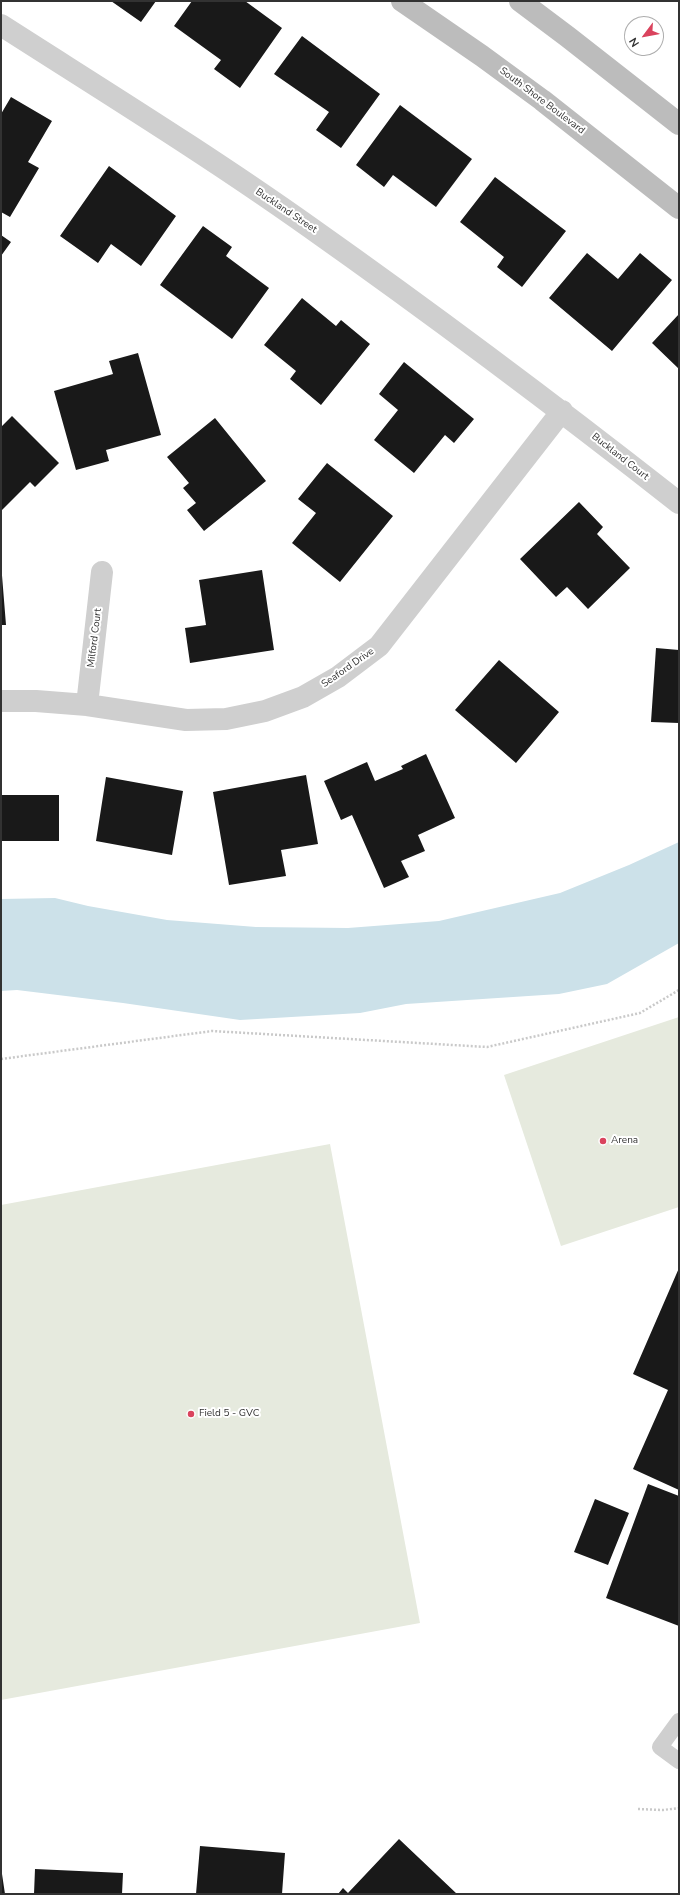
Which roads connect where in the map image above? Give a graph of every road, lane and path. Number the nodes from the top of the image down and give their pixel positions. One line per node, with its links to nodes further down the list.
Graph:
1 (402, 1): 5 (street, South Shore Boulevard)
2 (520, 1): 4 (street)
3 (1, 25): 6 (street, Buckland Street)
4 (679, 124)
5 (679, 208)
6 (562, 411): 7 (street, Buckland Court); 10 (street, Seaford Drive)
7 (679, 503)
8 (102, 572): 10 (street, Milford Court)
9 (1, 701): 10 (street, Seaford Drive)
10 (87, 705)
11 (679, 990): 12 (path)
12 (1, 1058)
13 (679, 1721): 14 (lane)
14 (679, 1761)
15 (679, 1808): 16 (path)
16 (638, 1809)

